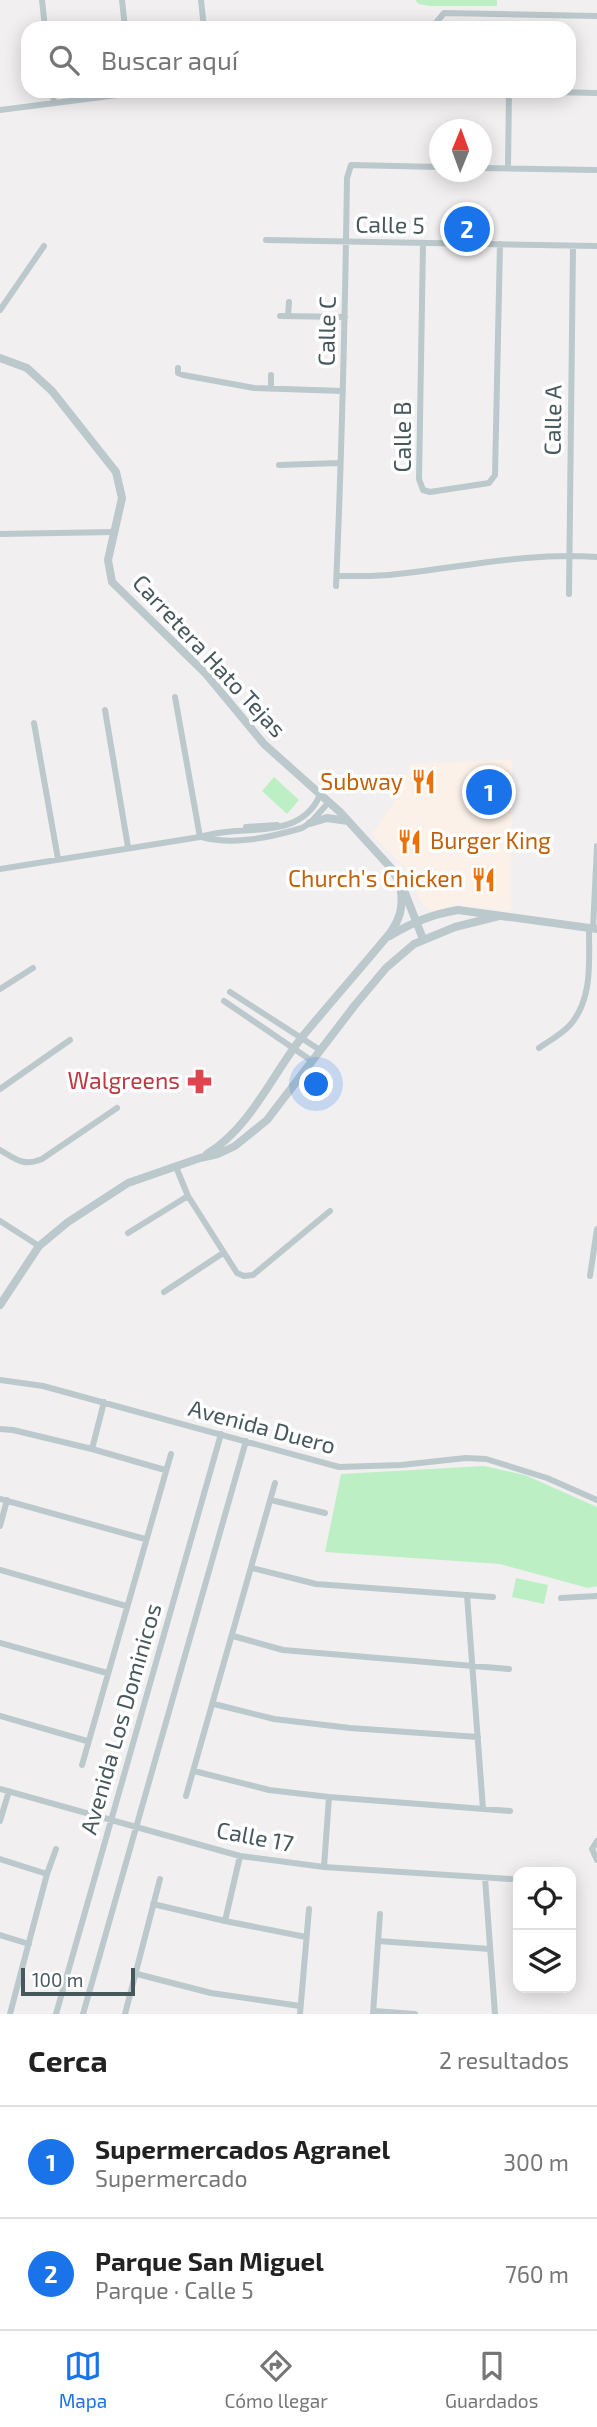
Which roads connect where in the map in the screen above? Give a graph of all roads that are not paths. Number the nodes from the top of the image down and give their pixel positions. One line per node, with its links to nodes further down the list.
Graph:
1 (42, 0): 5 (street)
2 (122, 0): 6 (street)
3 (201, 0): 7 (street)
4 (597, 16): 8 (street)
5 (44, 21)
6 (124, 21)
7 (203, 21)
8 (437, 21)
9 (576, 93): 10 (street)
10 (597, 93)
11 (53, 98): 14 (street)
12 (89, 98): 14 (street)
13 (509, 98): 18 (street)
14 (54, 103): 15 (street)
15 (0, 110)
16 (429, 167): 21 (street, Calle C)
17 (492, 167): 18 (street)
18 (508, 168): 19 (street)
19 (597, 170)
20 (266, 240): 21 (street, Calle 5)
21 (346, 242): 22 (street, Calle 5); 31 (street, Calle C)
22 (423, 243): 23 (street, Calle 5); 23 (street, Calle B)
23 (499, 244): 25 (street, Calle 5)
24 (44, 246): 28 (street)
25 (573, 246): 26 (street, Calle 5); 41 (street, Calle A)
26 (597, 246)
27 (289, 302): 30 (street)
28 (0, 310)
29 (280, 316): 30 (street)
30 (288, 316): 31 (street)
31 (345, 317): 36 (street, Calle C)
32 (0, 358): 39 (street, Carretera Hato Tejas)
33 (178, 368): 35 (street)
34 (271, 375): 35 (street)
35 (271, 389): 36 (street)
36 (344, 391): 37 (street, Calle C)
37 (339, 463): 38 (street); 43 (street, Calle C)
38 (279, 465)
39 (114, 532): 40 (street); 49 (street, Carretera Hato Tejas)
40 (0, 534)
41 (568, 555): 42 (street); 43 (street); 45 (street, Calle A)
42 (597, 557)
43 (337, 576): 44 (street, Calle C)
44 (336, 586)
45 (569, 594)
46 (175, 697): 55 (street)
47 (105, 710): 57 (street)
48 (34, 723): 58 (street)
49 (320, 794): 50 (street, Carretera Hato Tejas); 53 (street)
50 (329, 802): 51 (street, Carretera Hato Tejas); 52 (street)
51 (348, 821): 52 (street); 60 (street, Carretera Hato Tejas)
52 (310, 823): 54 (street)
53 (281, 825): 54 (street); 55 (street)
54 (284, 833): 55 (street)
55 (200, 837): 57 (street)
56 (597, 846): 63 (street)
57 (128, 847): 58 (street)
58 (58, 859): 59 (street)
59 (0, 869)
60 (401, 884): 62 (street, Carretera Hato Tejas); 65 (street)
61 (499, 916): 62 (street); 63 (street); 64 (street)
62 (417, 921): 64 (street, Carretera Hato Tejas); 65 (street)
63 (593, 929): 72 (street)
64 (423, 939): 74 (street)
65 (385, 940): 70 (street)
66 (33, 968): 67 (street)
67 (0, 989)
68 (230, 992): 70 (street)
69 (225, 1001): 73 (street)
70 (302, 1038): 73 (street); 74 (street)
71 (70, 1040): 76 (street)
72 (539, 1048)
73 (294, 1049): 75 (street); 79 (street)
74 (320, 1050): 75 (street)
75 (312, 1061): 79 (street)
76 (0, 1089)
77 (117, 1108): 78 (street)
78 (0, 1150)
79 (200, 1158): 80 (street)
80 (176, 1167): 81 (street); 86 (street)
81 (188, 1196): 85 (street); 87 (street)
82 (330, 1211): 87 (street)
83 (0, 1220): 86 (street)
84 (597, 1229): 88 (street)
85 (128, 1233)
86 (39, 1246): 90 (street)
87 (223, 1253): 89 (street)
88 (590, 1276)
89 (164, 1292)
90 (0, 1305)
91 (0, 1380): 92 (street, Avenida Duero)
92 (104, 1402): 94 (street, Avenida Duero); 96 (street)
93 (0, 1429): 96 (street)
94 (221, 1434): 95 (street, Avenida Duero); 130 (street, Avenida Los Dominicos)
95 (246, 1441): 102 (street, Avenida Duero); 132 (street, Avenida Los Dominicos)
96 (92, 1449): 98 (street)
97 (171, 1454): 98 (street)
98 (165, 1470): 105 (street)
99 (275, 1483): 101 (street)
100 (4, 1500): 104 (street); 105 (street)
101 (271, 1500): 103 (street); 106 (street)
102 (597, 1500)
103 (324, 1513)
104 (0, 1527)
105 (145, 1539): 112 (street)
106 (252, 1568): 108 (street); 113 (street)
107 (0, 1570): 112 (street)
108 (467, 1595): 110 (street); 115 (street)
109 (597, 1596): 111 (street)
110 (493, 1597)
111 (561, 1598)
112 (126, 1606): 117 (street)
113 (233, 1636): 115 (street); 118 (street)
114 (0, 1643): 117 (street)
115 (472, 1667): 116 (street); 120 (street)
116 (509, 1669)
117 (107, 1673): 121 (street)
118 (214, 1704): 120 (street); 123 (street)
119 (0, 1716): 121 (street)
120 (478, 1737): 128 (street)
121 (87, 1741): 122 (street)
122 (82, 1765)
123 (194, 1771): 126 (street); 127 (street)
124 (0, 1789): 125 (street, Calle 17)
125 (9, 1791): 130 (street, Calle 17); 131 (street)
126 (186, 1796)
127 (329, 1797): 128 (street); 138 (street)
128 (483, 1809): 129 (street)
129 (510, 1811)
130 (112, 1819): 132 (street, Calle 17); 157 (street, Avenida Los Dominicos)
131 (0, 1821)
132 (137, 1826): 135 (street, Calle 17); 158 (street, Avenida Los Dominicos)
133 (597, 1841): 137 (street)
134 (56, 1849): 139 (street)
135 (240, 1856): 138 (street, Calle 17); 146 (street)
136 (0, 1859): 139 (street)
137 (597, 1860)
138 (324, 1867): 140 (street, Calle 17)
139 (47, 1874): 150 (street)
140 (485, 1878): 141 (street, Calle 17); 151 (street)
141 (511, 1879)
142 (160, 1880): 143 (street)
143 (153, 1904): 146 (street); 152 (street)
144 (309, 1909): 148 (street)
145 (380, 1914): 149 (street)
146 (225, 1921): 148 (street)
147 (0, 1935): 150 (street)
148 (306, 1937): 153 (street)
149 (379, 1941): 151 (street); 156 (street)
150 (29, 1944): 155 (street)
151 (490, 1949): 162 (street)
152 (137, 1974): 153 (street); 159 (street)
153 (300, 2006): 160 (street)
154 (0, 2008): 155 (street)
155 (10, 2013)
156 (374, 2013): 161 (street)
157 (56, 2014)
158 (83, 2014)
159 (125, 2014)
160 (300, 2014)
161 (415, 2014)
162 (495, 2014)

